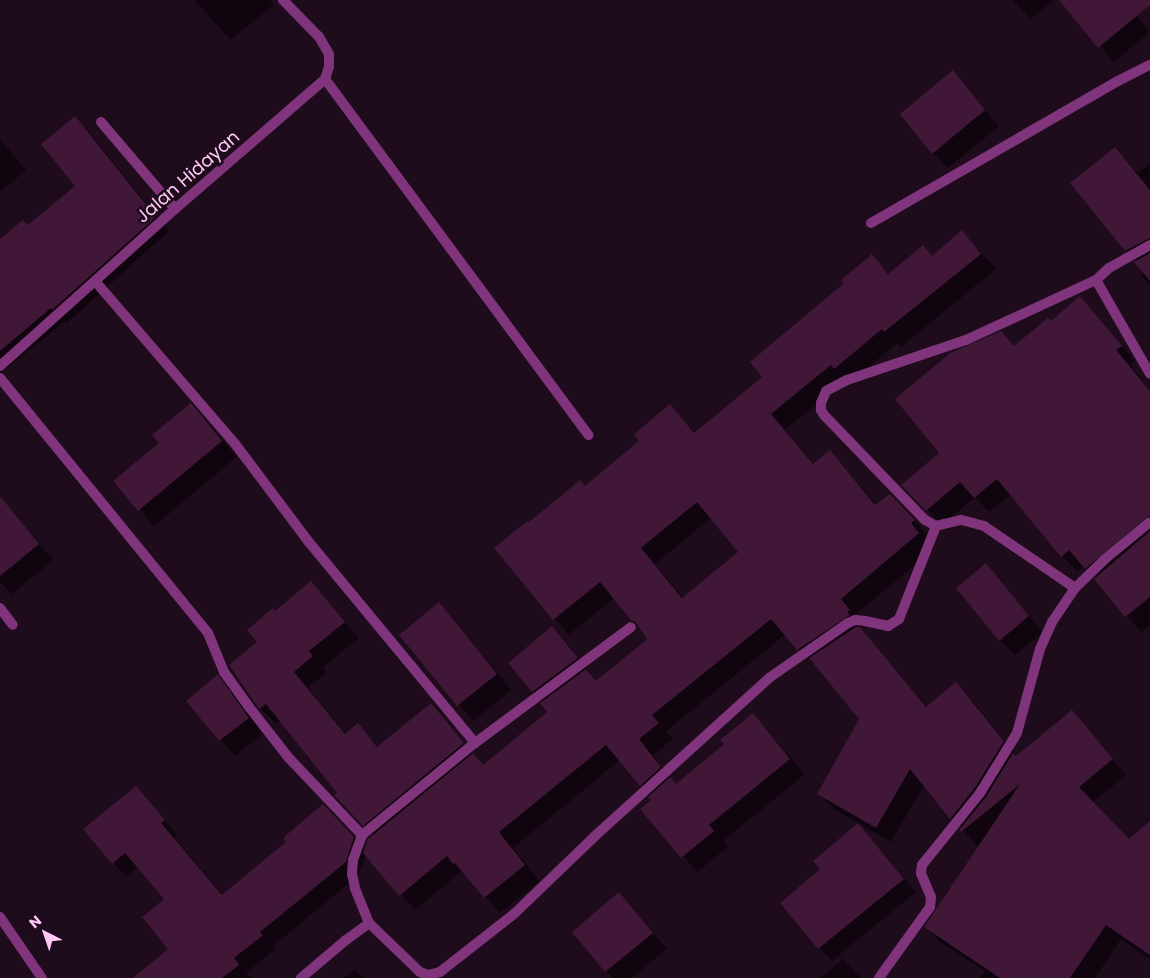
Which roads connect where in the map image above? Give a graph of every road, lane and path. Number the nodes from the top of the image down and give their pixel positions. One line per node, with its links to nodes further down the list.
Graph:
1 (283, 0): 3 (street)
2 (1150, 65): 6 (street)
3 (325, 80): 5 (street, Jalan Hidayan); 13 (street)
4 (101, 122): 5 (street)
5 (175, 208): 9 (street, Jalan Hidayan)
6 (871, 223)
7 (1150, 245): 8 (street)
8 (1096, 280): 11 (street); 15 (street)
9 (94, 281): 10 (street, Jalan Hidayan); 20 (street)
10 (0, 366)
11 (1150, 374)
12 (0, 378): 21 (street)
13 (588, 435)
14 (1150, 522): 16 (street)
15 (936, 526): 16 (street); 23 (street)
16 (1075, 588): 26 (street)
17 (0, 608): 18 (street)
18 (13, 624)
19 (631, 627): 20 (street)
20 (476, 743): 21 (street)
21 (362, 836): 23 (street)
22 (0, 917): 24 (street)
23 (369, 923): 25 (street)
24 (42, 978)
25 (301, 978)
26 (879, 978)

